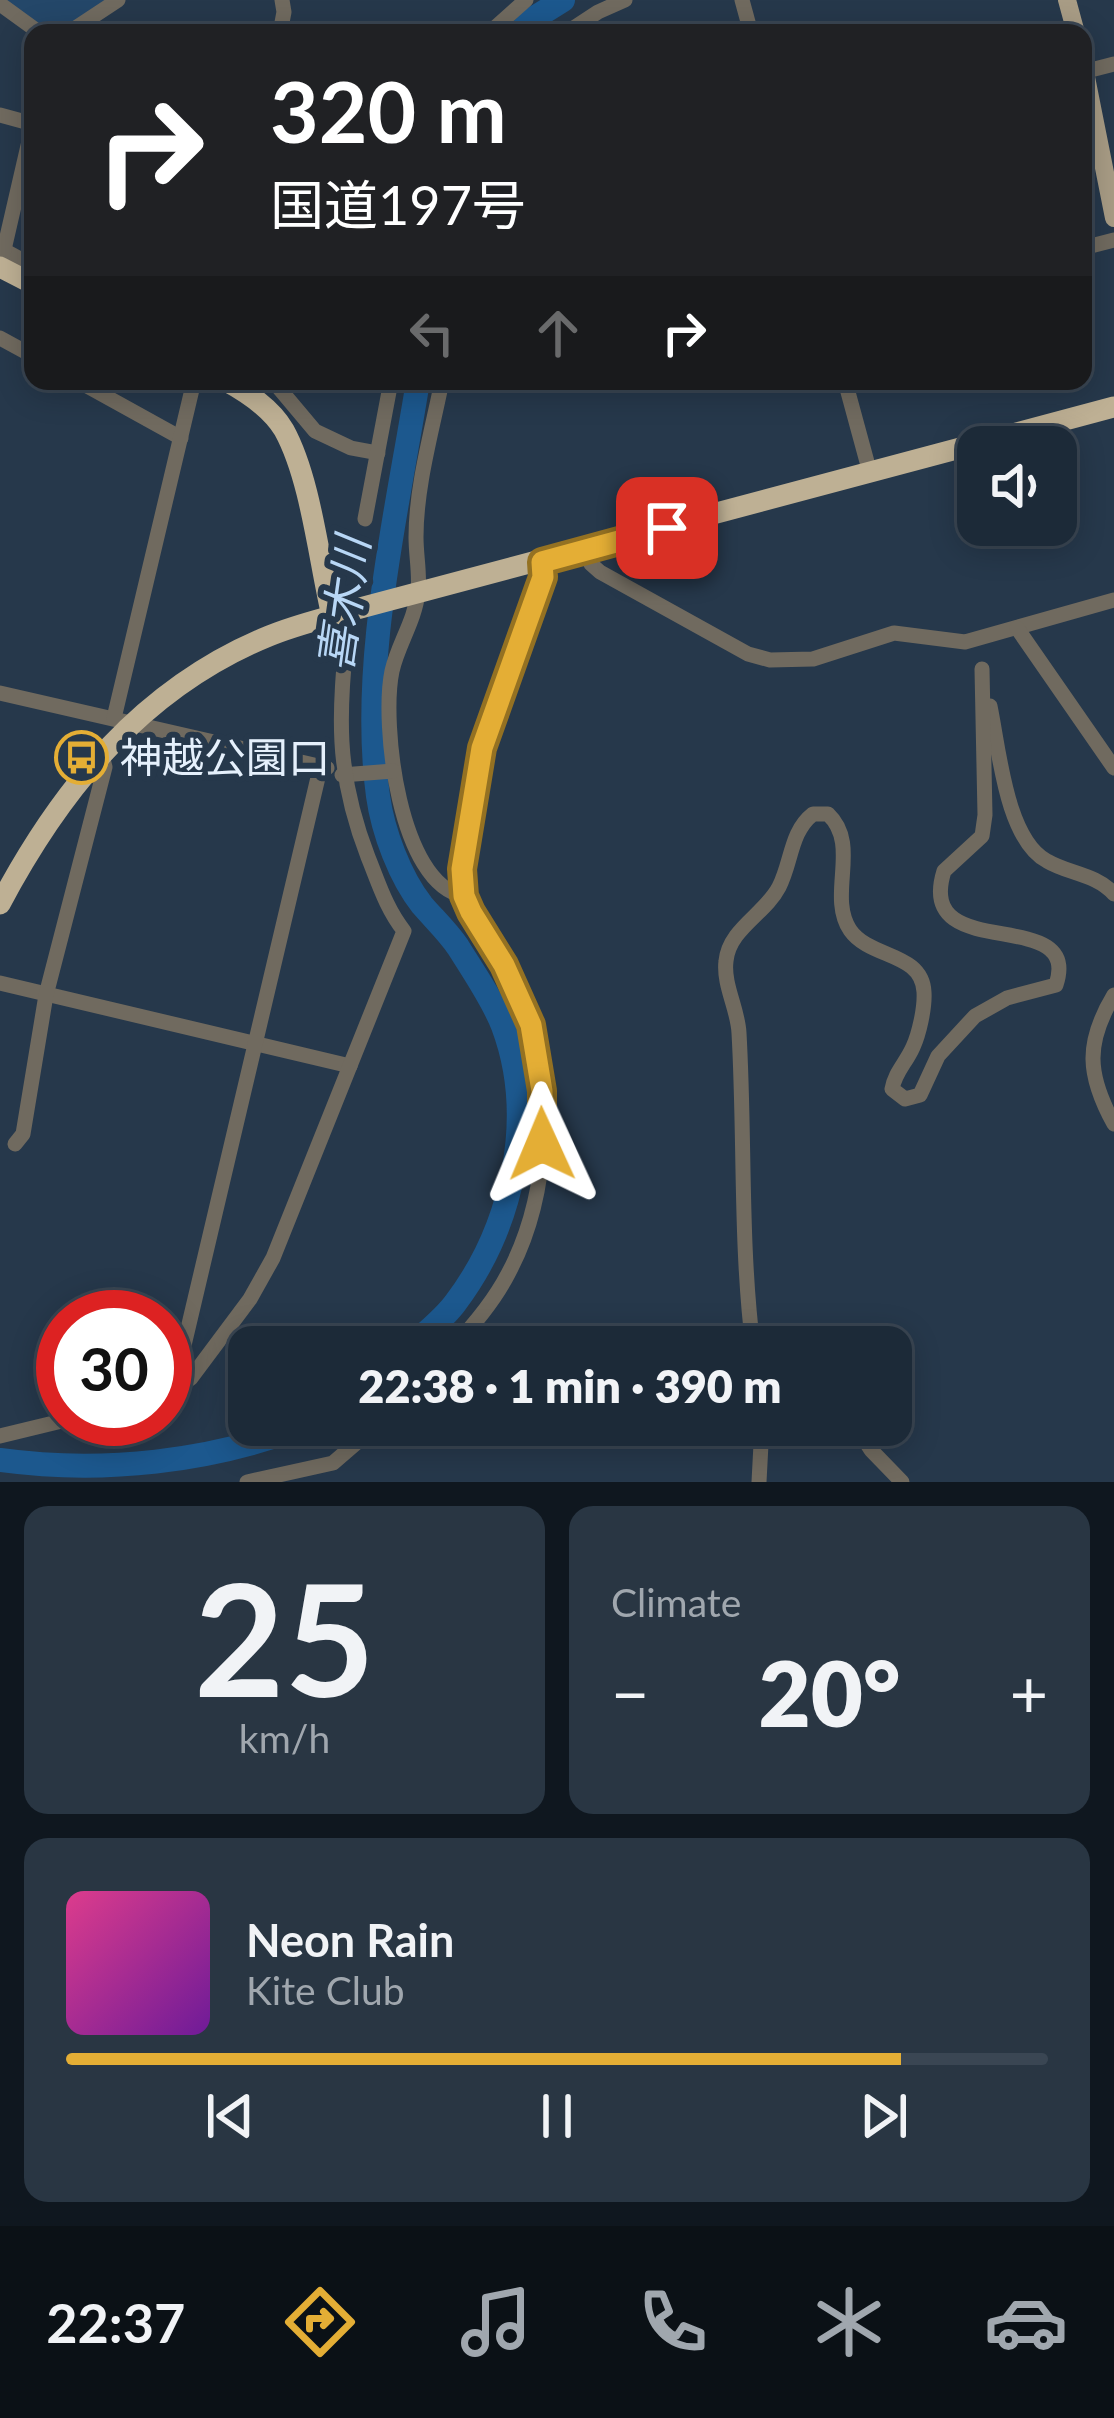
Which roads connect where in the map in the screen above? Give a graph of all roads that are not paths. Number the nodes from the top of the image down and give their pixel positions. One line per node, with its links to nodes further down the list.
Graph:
1 (118, 0): 6 (street)
2 (526, 0): 7 (street)
3 (625, 0): 8 (street)
4 (0, 4): 5 (street)
5 (28, 24)
6 (82, 24)
7 (499, 24)
8 (580, 24)
9 (1092, 109): 11 (main road)
10 (24, 162): 12 (street)
11 (1114, 218)
12 (1, 258)
13 (94, 390): 21 (street)
14 (192, 390): 21 (street)
15 (242, 390): 29 (highway)
16 (281, 390): 22 (street)
17 (389, 390): 22 (street)
18 (440, 390): 27 (street)
19 (847, 390): 23 (street)
20 (1114, 407): 23 (highway)
21 (181, 438): 34 (street)
22 (378, 453): 24 (street)
23 (870, 473): 25 (highway)
24 (365, 519)
25 (586, 550): 26 (highway); 31 (street)
26 (542, 562): 27 (highway); 41 (street)
27 (412, 596): 29 (highway); 39 (street)
28 (1114, 600): 30 (street)
29 (346, 612): 34 (highway); 38 (street)
30 (1017, 628): 31 (street); 36 (street)
31 (965, 642): 32 (street)
32 (982, 669): 40 (street); 52 (street)
33 (0, 693): 34 (street)
34 (123, 721): 35 (highway); 37 (street)
35 (101, 752): 42 (highway); 44 (street)
36 (1114, 767)
37 (320, 769): 38 (street); 46 (street)
38 (344, 772): 39 (street); 47 (street)
39 (390, 772): 41 (street)
40 (1114, 893)
41 (464, 896): 51 (street)
42 (0, 904)
43 (0, 983): 44 (street)
44 (46, 995): 46 (street); 49 (street)
45 (1114, 995): 48 (street)
46 (256, 1042): 47 (street); 50 (street)
47 (350, 1066): 53 (street)
48 (1114, 1124)
49 (15, 1144)
50 (192, 1312)
51 (469, 1326)
52 (752, 1326)
53 (192, 1377)
54 (36, 1427): 55 (street)
55 (0, 1436)
56 (353, 1446): 59 (street)
57 (761, 1446): 60 (street)
58 (868, 1446): 61 (street)
59 (247, 1482)
60 (759, 1482)
61 (902, 1482)

